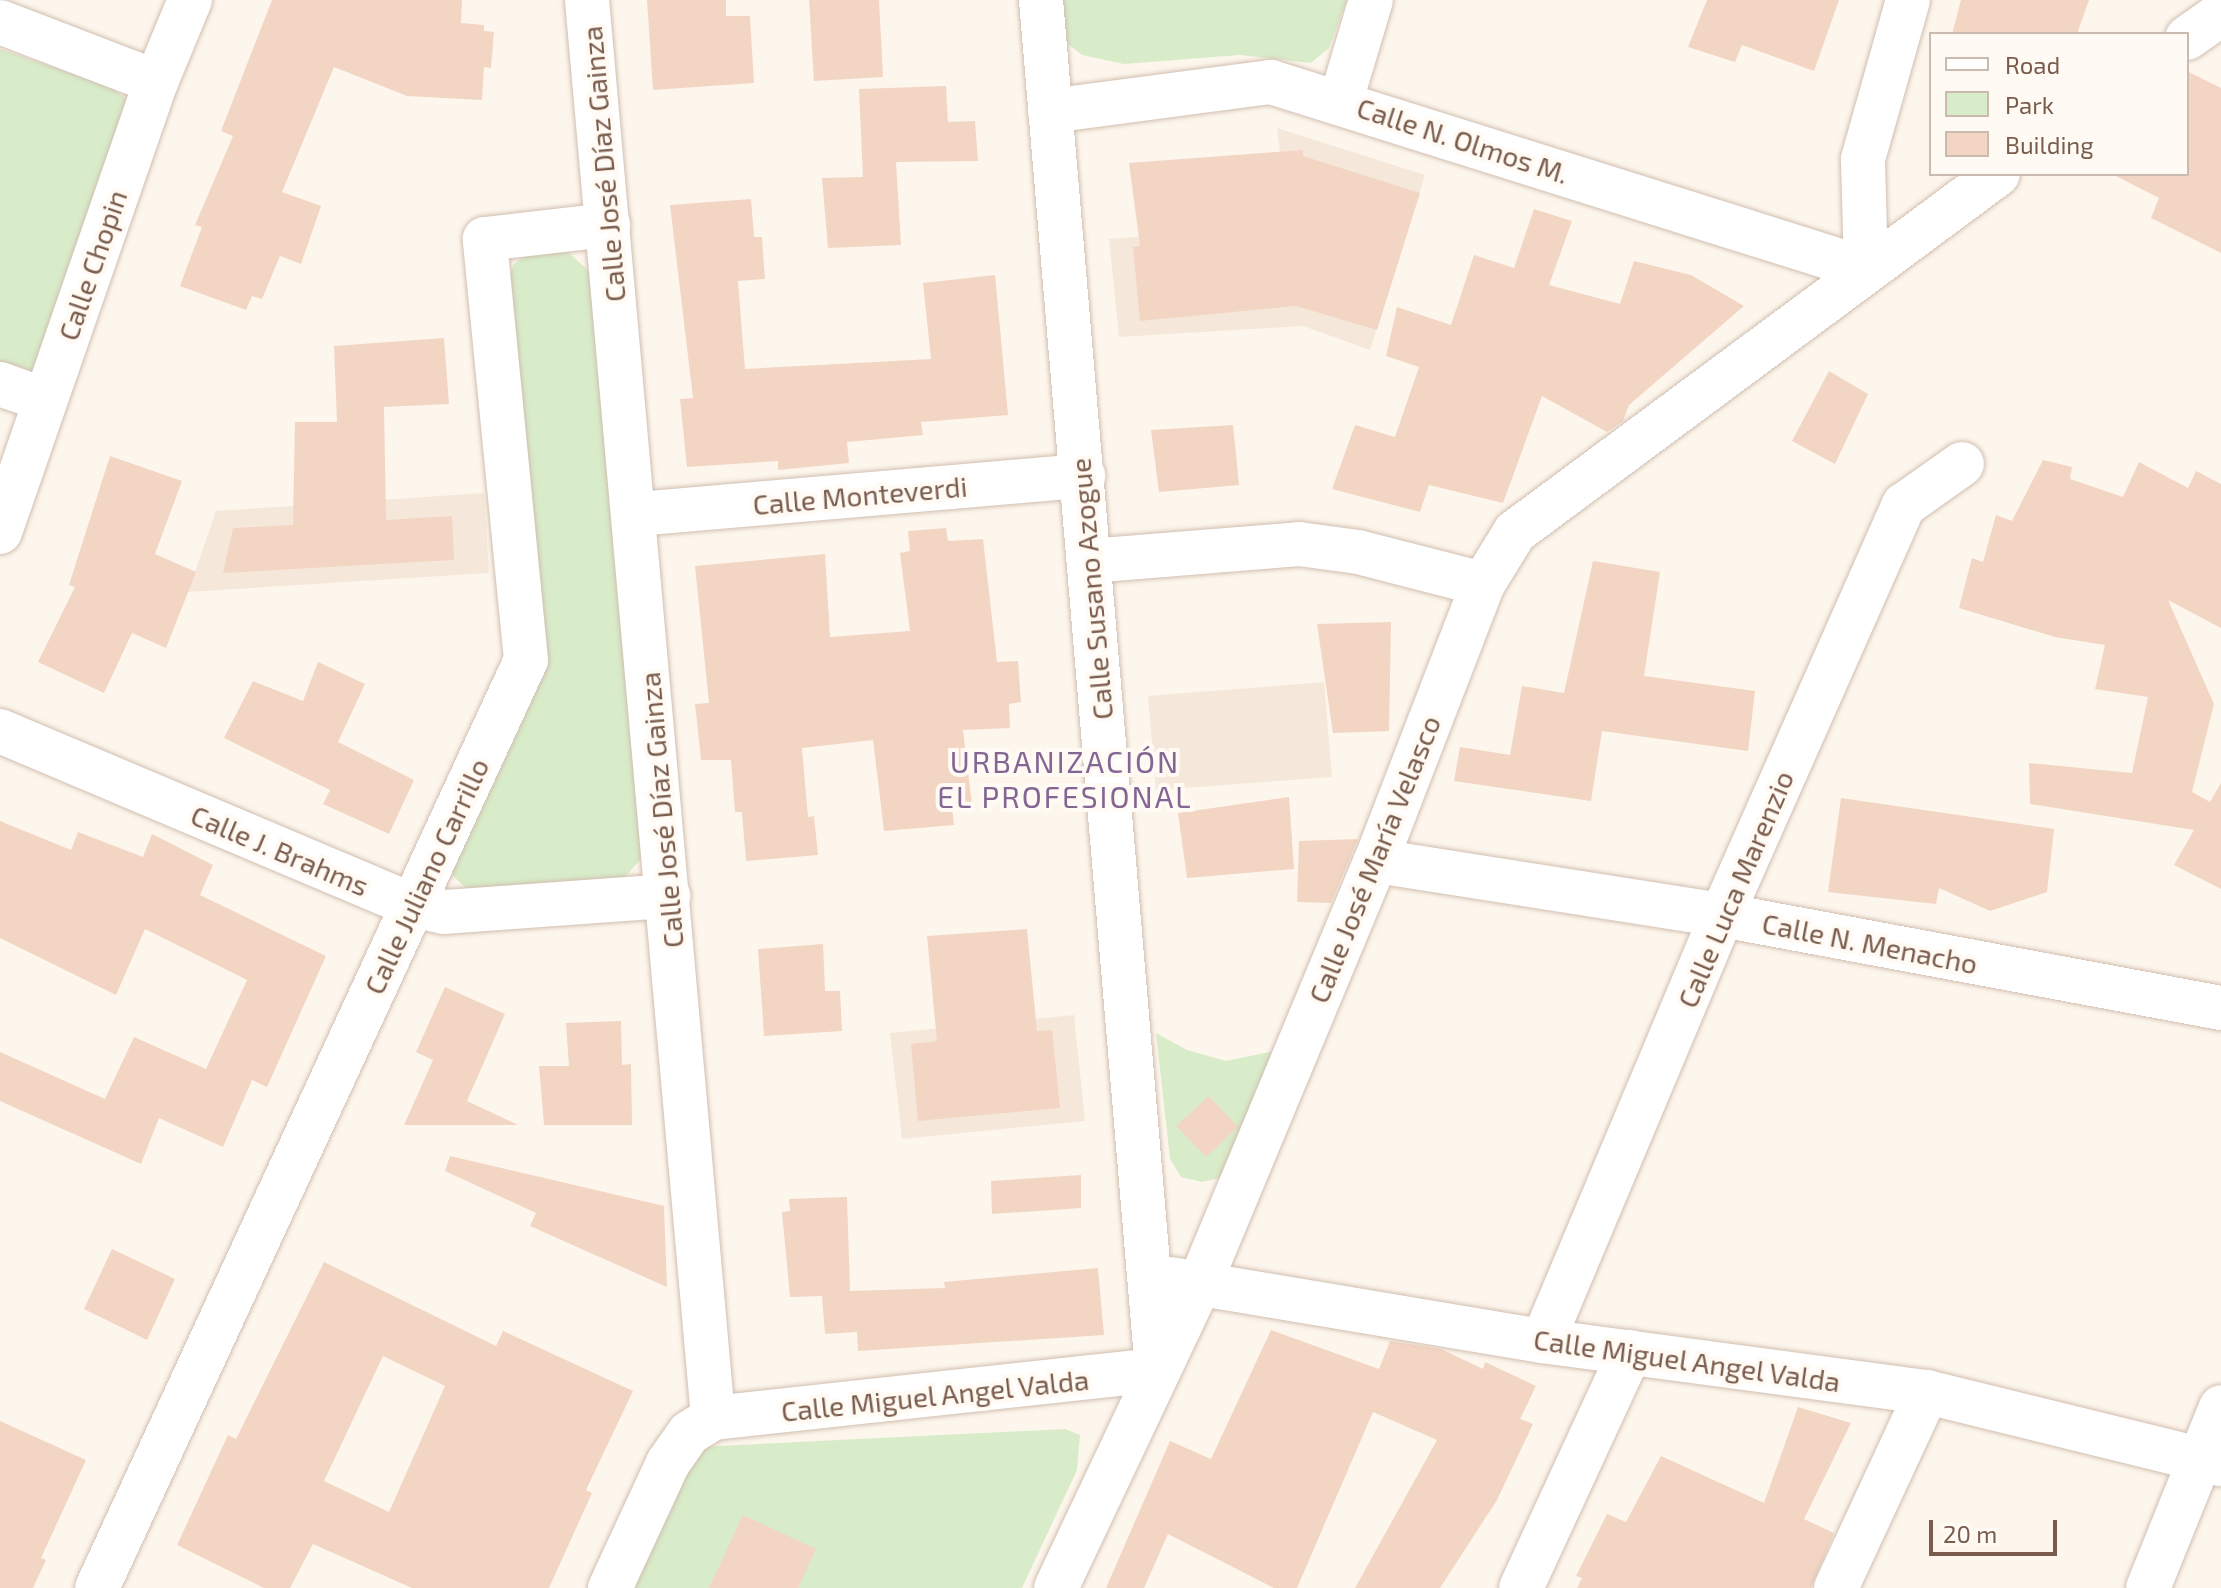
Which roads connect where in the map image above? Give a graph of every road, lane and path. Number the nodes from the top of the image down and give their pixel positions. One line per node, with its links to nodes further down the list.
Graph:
1 (190, 0): 9 (street, Calle Chopin)
2 (587, 0): 13 (street, Calle José Díaz Gainza)
3 (1041, 0): 11 (street, Calle Susano Azogue)
4 (1371, 0): 10 (street)
5 (1908, 0): 14 (street)
6 (2221, 14): 8 (street)
7 (0, 22): 9 (street)
8 (2189, 37)
9 (156, 82): 16 (street, Calle Chopin)
10 (1341, 100): 11 (street, Calle N. Olmos M.); 14 (street, Calle N. Olmos M.)
11 (1050, 111): 18 (street, Calle Susano Azogue)
12 (1995, 176): 14 (street, Calle José María Velasco)
13 (608, 225): 19 (street, Calle José Díaz Gainza); 26 (street, Calle Juliano Carrillo)
14 (1866, 269): 22 (street, Calle José María Velasco)
15 (0, 384): 16 (street)
16 (45, 400): 20 (street, Calle Chopin)
17 (1962, 464): 27 (street, Calle Luca Marenzio)
18 (1083, 476): 19 (street, Calle Monteverdi); 21 (street, Calle Susano Azogue)
19 (637, 514): 25 (street, Calle José Díaz Gainza)
20 (0, 532)
21 (1089, 561): 22 (street); 29 (street, Calle Susano Azogue)
22 (1483, 584): 24 (street, Calle José María Velasco)
23 (0, 731): 26 (street, Calle J. Brahms)
24 (1376, 861): 27 (street, Calle N. Menacho); 30 (street, Calle José María Velasco)
25 (668, 896): 26 (street, Calle J. Brahms); 36 (street, Calle José Díaz Gainza)
26 (412, 905): 38 (street, Calle Juliano Carrillo)
27 (1722, 915): 28 (street, Calle N. Menacho); 31 (street, Calle Luca Marenzio)
28 (2221, 1008)
29 (1149, 1277): 30 (street, Calle Miguel Angel Valda); 33 (street, Calle Susano Azogue)
30 (1200, 1283): 31 (street, Calle Miguel Angel Valda); 33 (street, Calle José María Velasco)
31 (1543, 1341): 32 (street, Calle Miguel Angel Valda)
32 (1630, 1352): 34 (street, Calle Miguel Angel Valda); 41 (street)
33 (1157, 1370): 36 (street, Calle Miguel Angel Valda); 40 (street, Calle José María Velasco)
34 (1927, 1392): 37 (street, Calle Miguel Angel Valda); 42 (street)
35 (2221, 1407): 37 (street)
36 (713, 1418): 39 (street)
37 (2210, 1463): 43 (street)
38 (97, 1588)
39 (610, 1588)
40 (1056, 1588)
41 (1521, 1588)
42 (1836, 1588)
43 (2148, 1588)

